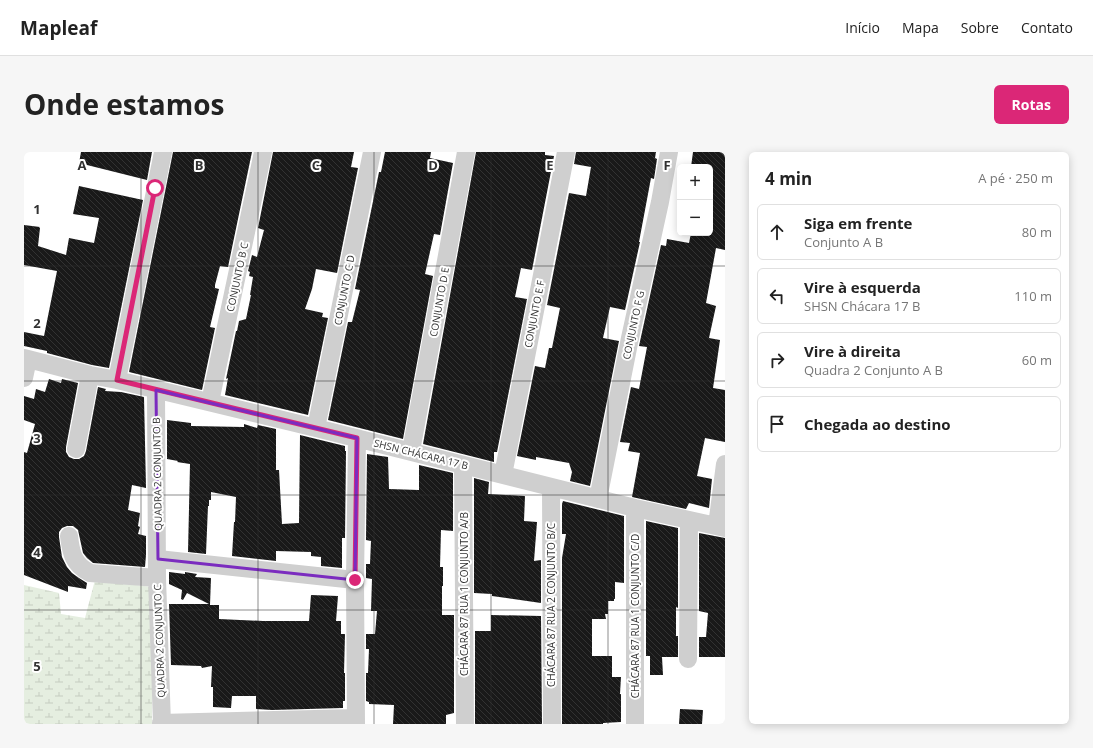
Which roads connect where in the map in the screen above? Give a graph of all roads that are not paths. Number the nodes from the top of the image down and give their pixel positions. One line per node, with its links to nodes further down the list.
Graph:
1 (163, 152): 10 (street)
2 (263, 152): 12 (street, CONJUNTO B C)
3 (372, 152): 13 (street, CONJUNTO C D)
4 (466, 152): 16 (street, CONJUNTO D E)
5 (566, 152): 19 (street, CONJUNTO E F)
6 (669, 152): 21 (street, CONJUNTO F G)
7 (26, 359): 8 (street, SHSN CHÁCARA 17 B); 9 (street)
8 (90, 375): 10 (street, SHSN CHÁCARA 17 B); 15 (street)
9 (24, 378)
10 (117, 380): 11 (street, SHSN CHÁCARA 17 B)
11 (156, 390): 12 (street, SHSN CHÁCARA 17 B); 26 (street, QUADRA 2 CONJUNTO B)
12 (210, 402): 13 (street, SHSN CHÁCARA 17 B)
13 (316, 428): 14 (street, SHSN CHÁCARA 17 B)
14 (357, 438): 16 (street, SHSN CHÁCARA 17 B); 28 (street)
15 (76, 449)
16 (411, 451): 18 (street, SHSN CHÁCARA 17 B)
17 (725, 464): 24 (street)
18 (463, 465): 19 (street, SHSN CHÁCARA 17 B); 32 (street, CHÁCARA 87 RUA 1 CONJUNTO A/B)
19 (503, 475): 20 (street, SHSN CHÁCARA 17 B)
20 (551, 487): 21 (street, SHSN CHÁCARA 17 B); 33 (street, CHÁCARA 87 RUA 2 CONJUNTO B/C)
21 (598, 499): 22 (street, SHSN CHÁCARA 17 B)
22 (635, 508): 23 (street, SHSN CHÁCARA 17 B); 34 (street, CHÁCARA 87 RUA 1 CONJUNTO C/D)
23 (689, 520): 24 (street, SHSN CHÁCARA 17 B); 29 (street)
24 (721, 527)
25 (69, 536): 27 (street)
26 (158, 558): 27 (street, QUADRA 2 CONJUNTO C); 28 (street)
27 (158, 578): 31 (street, QUADRA 2 CONJUNTO C)
28 (355, 580): 30 (street)
29 (688, 659)
30 (356, 721): 31 (street)
31 (162, 723)
32 (465, 724)
33 (552, 724)
34 (635, 724)

